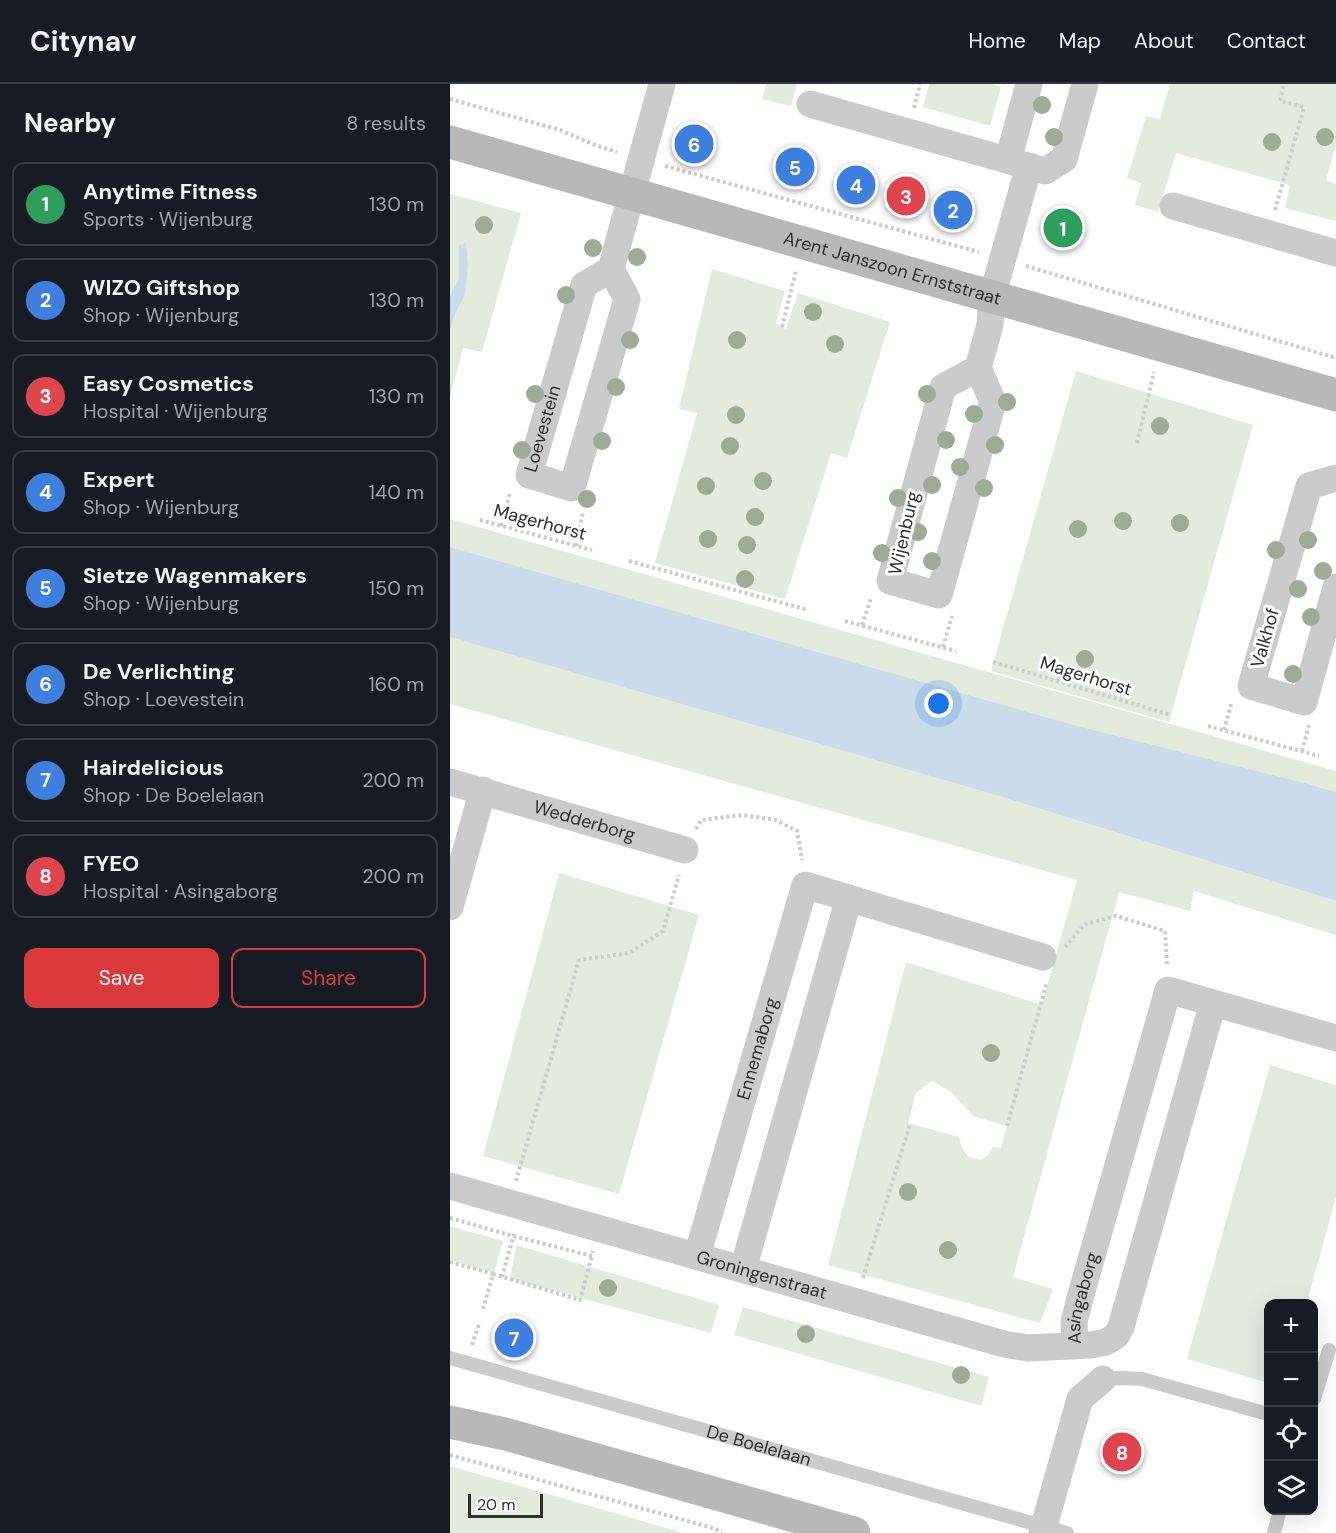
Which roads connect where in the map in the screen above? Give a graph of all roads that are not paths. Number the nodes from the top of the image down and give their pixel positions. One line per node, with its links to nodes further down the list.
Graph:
1 (662, 84): 7 (street)
2 (1029, 84): 6 (street)
3 (1084, 84): 6 (street)
4 (810, 104): 6 (street)
5 (450, 142): 7 (street, Arent Janszoon Ernststraat)
6 (1018, 163): 11 (street)
7 (632, 194): 10 (street); 11 (street, Arent Janszoon Ernststraat)
8 (1173, 206): 9 (street)
9 (1336, 253)
10 (611, 269): 10 (street, Loevestein)
11 (992, 297): 12 (street); 13 (street, Arent Janszoon Ernststraat)
12 (978, 368): 12 (street, Wijenburg)
13 (1336, 395)
14 (1336, 478): 15 (street, Valkhof)
15 (1336, 587)
16 (450, 782): 17 (street, Wedderborg)
17 (483, 790): 18 (street, Wedderborg); 20 (street)
18 (685, 850)
19 (849, 898): 21 (street); 25 (street, Ennemaborg); 26 (street)
20 (450, 907)
21 (1048, 958)
22 (1213, 1003): 23 (street); 27 (street, Asingaborg); 27 (street, Asingaborg)
23 (1336, 1038)
24 (450, 1186): 25 (street, Groningenstraat)
25 (697, 1256): 26 (street, Groningenstraat)
26 (743, 1269): 27 (street, Groningenstraat)
27 (1075, 1345)
28 (1329, 1350): 31 (lane)
29 (450, 1358): 37 (lane, De Boelelaan)
30 (1103, 1379): 33 (lane); 37 (street)
31 (1318, 1386)
32 (450, 1410): 35 (street)
33 (1264, 1413)
34 (450, 1422): 35 (street)
35 (509, 1435): 38 (street)
36 (1279, 1515): 39 (lane)
37 (1051, 1531)
38 (854, 1533)
39 (1274, 1533)

